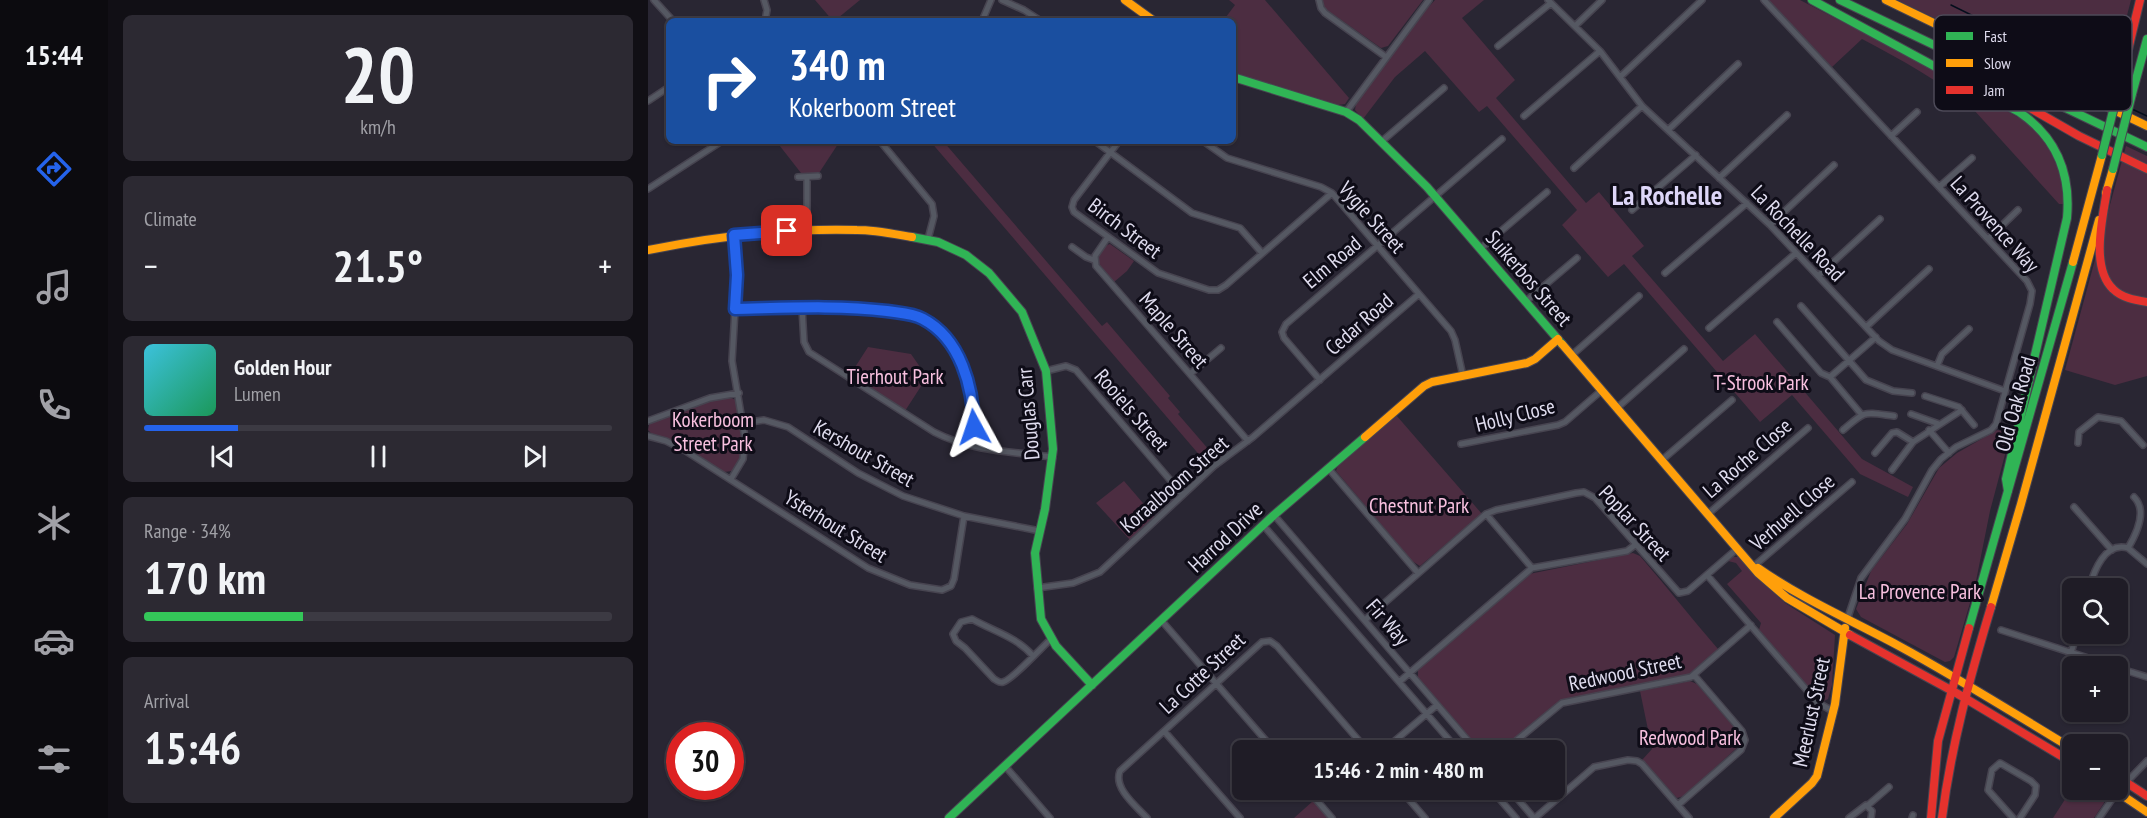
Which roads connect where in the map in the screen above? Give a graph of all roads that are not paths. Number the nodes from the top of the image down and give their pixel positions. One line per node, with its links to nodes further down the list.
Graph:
1 (654, 0): 16 (street)
2 (764, 0): 17 (street)
3 (991, 0): 18 (street)
4 (1002, 0): 19 (street)
5 (1319, 0): 29 (street)
6 (1430, 0): 29 (street)
7 (1602, 0): 22 (street)
8 (1702, 0): 33 (street)
9 (1764, 0): 52 (street, La Provence Way)
10 (1812, 0): 27 (main road)
11 (1840, 0): 25 (main road)
12 (1887, 0): 21 (main road)
13 (2140, 0): 23 (main road, Old Oak Road, bridge)
14 (1130, 1): 20 (main road)
15 (1549, 2): 22 (street, La Rochelle Road); 26 (street)
16 (670, 18)
17 (766, 18)
18 (983, 18)
19 (1036, 18)
20 (1150, 18)
21 (1934, 23)
22 (1575, 26): 28 (street, La Rochelle Road)
23 (2132, 33)
24 (2147, 39): 37 (main road, Old Oak Road, bridge)
25 (1934, 45)
26 (1498, 46)
27 (1904, 47): 30 (main road); 32 (main road)
28 (1599, 51): 33 (street, La Rochelle Road); 49 (street)
29 (1386, 57): 46 (street)
30 (1934, 61)
31 (1738, 64): 51 (street)
32 (1934, 64)
33 (1620, 77): 39 (street, La Rochelle Road)
34 (1236, 78): 46 (main road, Suikerbos Street)
35 (1444, 88): 54 (street)
36 (666, 89): 38 (street)
37 (2132, 94)
38 (648, 101)
39 (1642, 106): 51 (street, La Rochelle Road); 65 (street)
40 (2015, 111): 154 (main road)
41 (2034, 111): 66 (main road)
42 (2072, 111): 60 (main road)
43 (2113, 111): 154 (main road, Old Oak Road, bridge)
44 (2116, 111): 50 (main road)
45 (2128, 111): 73 (main road, Old Oak Road, bridge)
46 (1346, 112): 54 (main road, Suikerbos Street)
47 (1917, 112): 52 (street)
48 (1787, 115): 70 (street)
49 (1524, 116)
50 (2147, 126)
51 (1668, 130): 62 (street, La Rochelle Road)
52 (1891, 136): 71 (street, La Provence Way)
53 (1502, 139): 76 (street, Elm Road)
54 (1381, 142): 76 (main road, Suikerbos Street)
55 (717, 144): 72 (street)
56 (883, 144): 85 (street)
57 (1099, 144): 61 (street)
58 (1117, 144): 61 (street)
59 (1207, 144): 75 (street, Vygie Street)
60 (2147, 147)
61 (1110, 152): 84 (street, Birch Street); 91 (street)
62 (1695, 155): 70 (street, La Rochelle Road); 78 (street)
63 (1972, 158): 71 (street)
64 (1834, 165): 81 (street)
65 (1574, 168)
66 (2147, 169)
67 (818, 176): 69 (street)
68 (798, 177): 69 (street)
69 (807, 177): 82 (street)
70 (1719, 178): 77 (street, La Rochelle Road)
71 (1939, 187): 86 (street, La Provence Way)
72 (648, 189)
73 (2107, 190): 101 (main road); 194 (main road, Old Oak Road)
74 (1547, 192): 89 (street)
75 (1332, 193): 87 (street, Vygie Street); 91 (street, Birch Street)
76 (1434, 196): 87 (street, Elm Road); 89 (main road, Suikerbos Street)
77 (1747, 203): 81 (street, La Rochelle Road); 96 (street)
78 (1632, 210)
79 (2018, 210): 86 (street)
80 (1880, 219): 97 (street)
81 (1770, 225): 92 (street, La Rochelle Road)
82 (807, 230): 83 (main road, Douglas Carr); 85 (main road, Douglas Carr)
83 (734, 235): 90 (main road, Douglas Carr); 104 (street)
84 (1108, 237): 91 (street, Birch Street); 94 (street)
85 (928, 239): 116 (main road, Douglas Carr)
86 (1988, 239): 122 (street, La Provence Way)
87 (1377, 246): 98 (street, Vygie Street); 120 (street, Elm Road)
88 (1072, 247): 94 (street)
89 (1480, 249): 100 (main road, Suikerbos Street)
90 (648, 250)
91 (1262, 253)
92 (1796, 253): 97 (street, La Rochelle Road); 107 (street)
93 (1577, 258): 100 (street)
94 (1094, 260): 117 (street, Maple Street)
95 (1929, 269): 106 (street)
96 (1665, 273)
97 (1818, 276): 106 (street, La Rochelle Road)
98 (1419, 294): 118 (street, Vygie Street); 120 (street, Cedar Road)
99 (1639, 296): 113 (street)
100 (1525, 302): 110 (main road, Suikerbos Street)
101 (2147, 302)
102 (1802, 306): 114 (street)
103 (802, 308): 104 (street); 144 (street); 144 (street)
104 (735, 309): 123 (street)
105 (1778, 322): 119 (street)
106 (1866, 327): 109 (street, La Rochelle Road)
107 (1709, 328)
108 (1969, 329): 115 (street)
109 (1876, 337): 114 (street); 115 (street, La Rochelle Road)
110 (1558, 339): 113 (main road, Suikerbos Street); 118 (main road, Harrod Drive)
111 (1221, 348): 117 (street)
112 (1684, 349): 127 (street)
113 (1572, 355): 121 (main road, Suikerbos Street)
114 (1850, 360): 119 (street); 124 (street)
115 (1937, 366): 122 (street, La Rochelle Road)
116 (1046, 371): 148 (main road, Douglas Carr); 155 (street, Rooiels Street)
117 (1190, 374): 140 (street, Maple Street)
118 (1463, 376): 150 (main road, Harrod Drive)
119 (1830, 377): 129 (street)
120 (1320, 380): 140 (street, Koraalboom Street)
121 (1602, 390): 127 (main road, Suikerbos Street); 143 (street, Holly Close)
122 (2005, 391): 147 (street, La Provence Way)
123 (738, 393): 132 (street); 133 (street)
124 (1912, 393)
125 (1925, 396): 128 (street)
126 (1732, 400): 149 (street)
127 (1617, 408): 149 (main road, Suikerbos Street)
128 (1962, 410): 134 (street); 135 (street)
129 (1861, 414): 131 (street); 137 (street)
130 (1911, 414): 134 (street)
131 (1894, 416)
132 (648, 421)
133 (744, 423): 152 (street); 161 (street, Kershout Street)
134 (1939, 424): 138 (street)
135 (1974, 425)
136 (1808, 428): 159 (street, La Roche Close)
137 (1843, 430)
138 (1929, 430): 141 (street); 147 (street)
139 (648, 435): 152 (street, Ysterhout Street)
140 (1248, 441): 155 (street, Koraalboom Street)
141 (1913, 442): 146 (street); 151 (street)
142 (2078, 443): 145 (street)
143 (1461, 444)
144 (971, 445): 148 (street)
145 (2146, 445)
146 (1875, 453)
147 (1949, 453): 177 (street, La Provence Way)
148 (1053, 457): 163 (main road, Douglas Carr)
149 (1662, 460): 159 (main road, Suikerbos Street)
150 (1328, 468): 160 (main road, Harrod Drive); 171 (street)
151 (1892, 470)
152 (730, 479): 161 (street, Ysterhout Street)
153 (1852, 482): 169 (street, Verhuell Close)
154 (2008, 491): 190 (main road, Old Oak Road)
155 (1183, 495): 174 (street, Koraalboom Street)
156 (2134, 497): 166 (street)
157 (2074, 507): 167 (street)
158 (1486, 514): 164 (street, Poplar Street); 170 (street); 171 (street, Poplar Street)
159 (1708, 514): 165 (main road, Suikerbos Street)
160 (1275, 515): 162 (main road, Harrod Drive); 176 (street, Fir Way)
161 (964, 516): 163 (street, Kershout Street)
162 (1263, 525): 175 (main road, Harrod Drive); 191 (street, Fir Way)
163 (1040, 531): 174 (main road, Douglas Carr)
164 (1635, 545): 170 (street); 172 (street, Poplar Street)
165 (1738, 548): 169 (main road, Suikerbos Street); 172 (street, Poplar Street)
166 (2128, 548): 167 (street); 168 (street)
167 (2112, 550): 173 (street)
168 (2147, 564)
169 (1754, 566): 177 (main road, Suikerbos Street); 180 (main road, Suikerbos Street)
170 (1532, 568): 187 (street)
171 (1418, 573): 176 (street, Poplar Street)
172 (1707, 575): 178 (street)
173 (2092, 578)
174 (1037, 588): 181 (main road, Douglas Carr)
175 (1161, 620): 192 (street); 193 (main road, Harrod Drive)
176 (1365, 620): 187 (street, Fir Way)
177 (1847, 620): 180 (main road, Meerlust Street); 190 (main road, Suikerbos Street)
178 (1751, 626): 188 (street, Redwood Street); 198 (street)
179 (2001, 630): 183 (street)
180 (1845, 632): 195 (main road, Suikerbos Street); 198 (main road, Meerlust Street)
181 (1052, 638): 184 (street); 193 (main road, Douglas Carr)
182 (2074, 644): 183 (street)
183 (2072, 653): 185 (street)
184 (1033, 656): 184 (street)
185 (2081, 656)
186 (2128, 671): 189 (street)
187 (1410, 673): 191 (street); 197 (street, Fir Way)
188 (1694, 675): 206 (street, Redwood Street); 221 (street)
189 (2147, 677)
190 (1956, 678): 194 (main road, Suikerbos Street); 195 (main road, Old Oak Road)
191 (1399, 682): 199 (street, Fir Way)
192 (1216, 683): 200 (street, La Cotte Street); 201 (street); 202 (street, La Cotte Street)
193 (1092, 685): 210 (main road, Harrod Drive)
194 (1969, 685): 196 (main road, Old Oak Road); 207 (main road, Suikerbos Street)
195 (1951, 690): 196 (main road, Suikerbos Street); 236 (main road, Old Oak Road)
196 (1964, 697): 208 (main road, Suikerbos Street); 237 (main road, Old Oak Road)
197 (1437, 705): 199 (street); 205 (street, Fir Way)
198 (1834, 712): 233 (main road, Meerlust Street)
199 (1426, 714): 203 (street); 204 (street, Fir Way)
200 (1164, 730): 226 (street, La Cotte Street); 227 (street)
201 (1265, 740)
202 (1357, 740)
203 (1396, 740)
204 (1449, 740)
205 (1467, 740)
206 (1517, 740)
207 (2062, 742)
208 (2062, 756)
209 (2147, 761): 211 (street)
210 (1005, 766): 224 (main road, Harrod Drive); 225 (street)
211 (2128, 775)
212 (2128, 783): 214 (main road)
213 (1889, 787): 222 (street)
214 (2147, 796)
215 (2128, 799): 223 (main road)
216 (1316, 800): 228 (street)
217 (1409, 800): 229 (street)
218 (1500, 800): 230 (street)
219 (1519, 800): 231 (street)
220 (2109, 800): 240 (street)
221 (1678, 805): 231 (street); 232 (street)
222 (1868, 806): 234 (street); 235 (street)
223 (2147, 812)
224 (949, 818)
225 (1050, 818)
226 (1147, 818)
227 (1240, 818)
228 (1332, 818)
229 (1425, 818)
230 (1516, 818)
231 (1535, 818)
232 (1689, 818)
233 (1773, 818)
234 (1849, 818)
235 (1871, 818)
236 (1931, 818)
237 (1942, 818)
238 (2013, 818): 239 (street)
239 (2020, 818)
240 (2099, 818)

